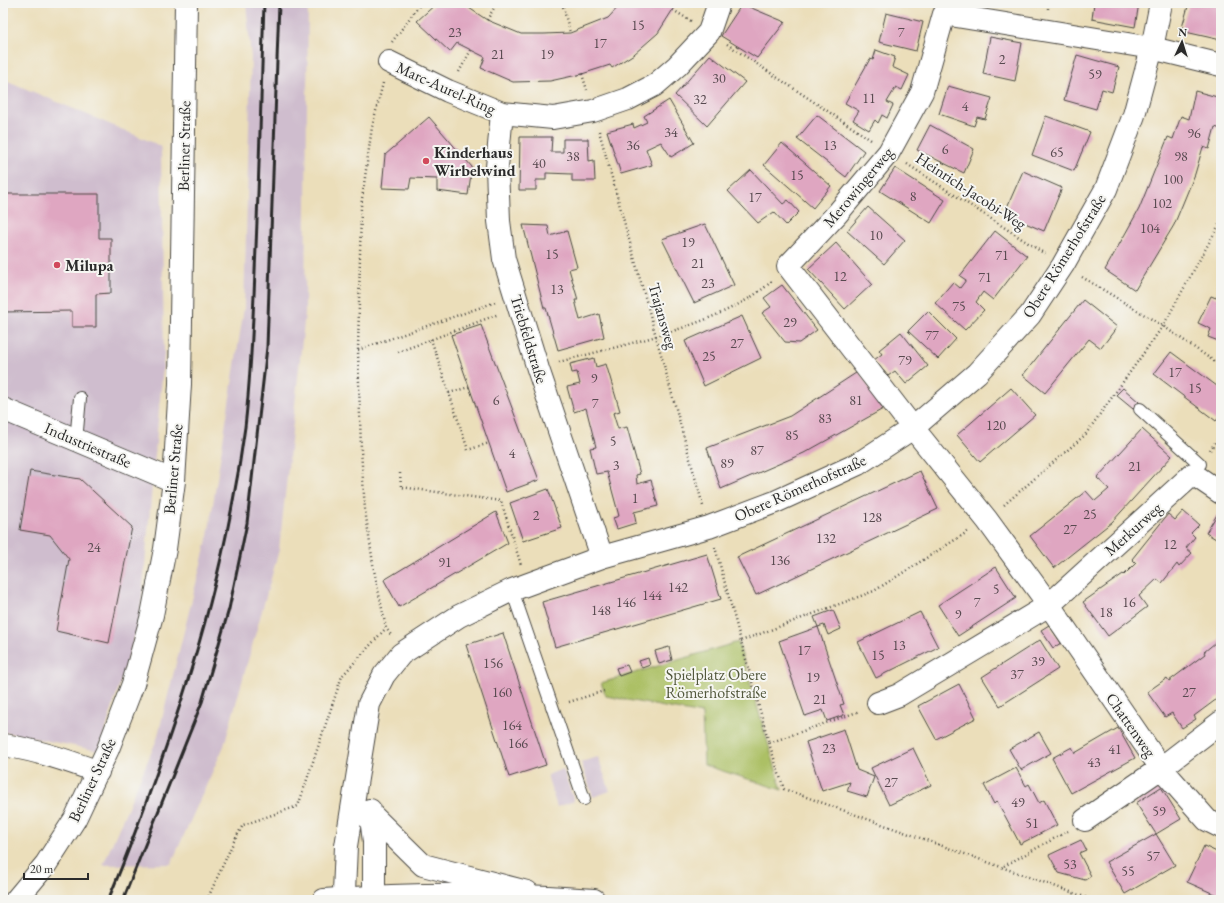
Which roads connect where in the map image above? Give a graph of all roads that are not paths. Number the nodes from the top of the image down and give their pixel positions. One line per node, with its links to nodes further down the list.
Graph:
1 (186, 3): 14 (street, Berliner Straße)
2 (720, 3): 7 (street, Marc-Aurel-Ring)
3 (1161, 3): 4 (street, Obere Römerhofstraße)
4 (1152, 48): 6 (street); 11 (street, Obere Römerhofstraße); 11 (street, Merowingerweg)
5 (389, 62): 7 (street, Marc-Aurel-Ring)
6 (1221, 65)
7 (502, 113): 16 (street, Triebfeldstraße)
8 (80, 398): 12 (lane)
9 (3, 409): 12 (street, Industriestraße)
10 (1140, 409): 13 (lane)
11 (913, 428): 16 (street, Obere Römerhofstraße); 18 (street, Chattenweg)
12 (76, 440): 14 (street, Industriestraße)
13 (1200, 464)
14 (174, 481): 24 (street, Berliner Straße)
15 (1221, 493): 18 (street, Merkurweg)
16 (602, 557): 17 (street, Obere Römerhofstraße)
17 (519, 587): 23 (street, Obere Römerhofstraße); 25 (lane)
18 (1049, 605): 19 (street); 22 (street, Chattenweg)
19 (878, 704)
20 (1221, 722): 22 (street)
21 (3, 745): 24 (street)
22 (1161, 768): 27 (street, Chattenweg); 28 (street)
23 (358, 770): 26 (street, Obere Römerhofstraße); 30 (street, Obere Römerhofstraße)
24 (98, 772): 32 (street, Berliner Straße)
25 (584, 799)
26 (372, 815): 29 (street, Obere Römerhofstraße); 31 (street, Obere Römerhofstraße)
27 (1085, 820)
28 (1221, 827)
29 (544, 896): 31 (street); 33 (street)
30 (339, 898): 31 (street)
31 (374, 898)
32 (16, 900)
33 (594, 900)

